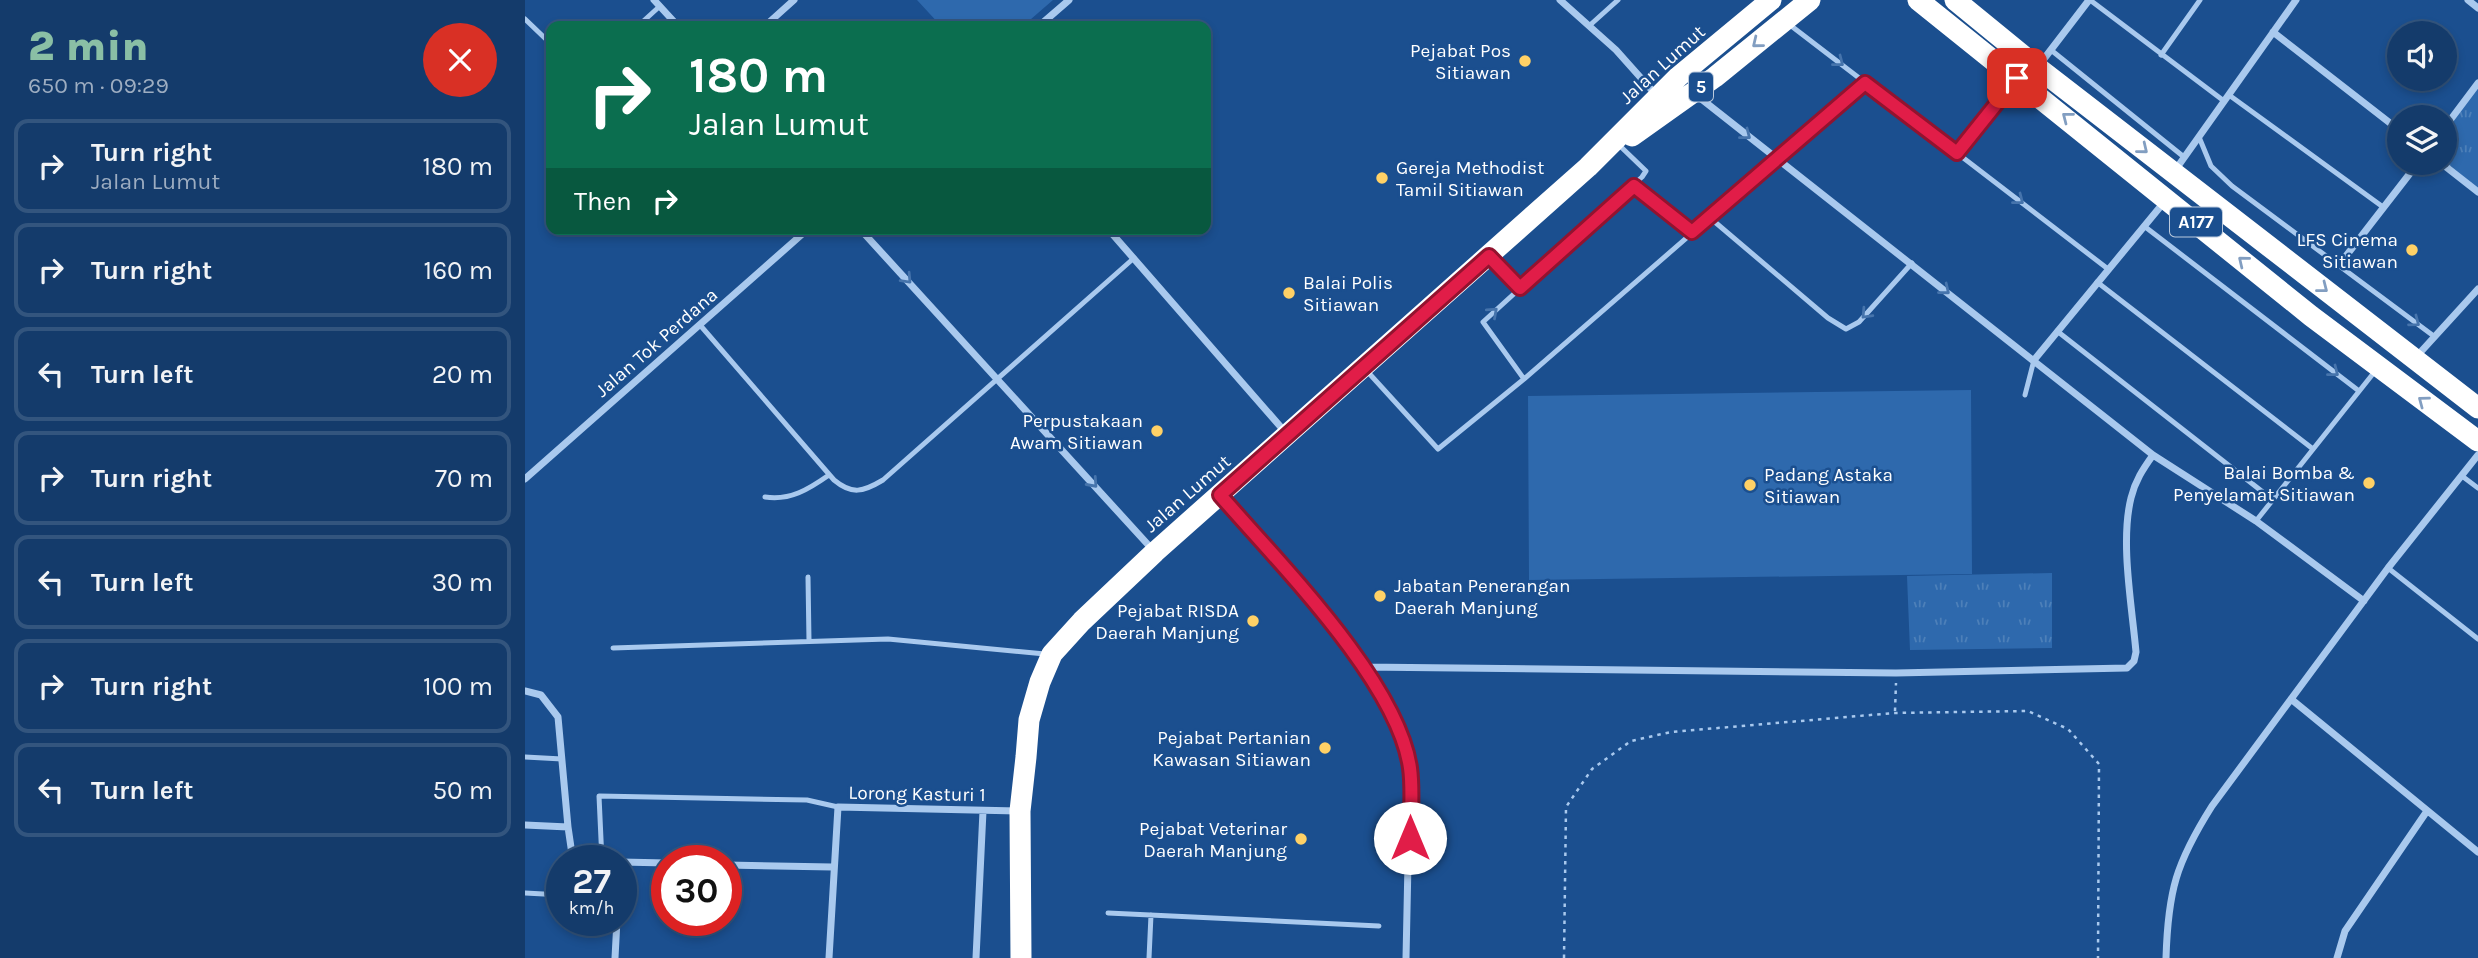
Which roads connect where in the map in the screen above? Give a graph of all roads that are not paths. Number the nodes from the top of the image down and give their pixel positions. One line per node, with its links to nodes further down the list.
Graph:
1 (794, 0): 19 (street)
2 (1069, 0): 20 (street)
3 (1560, 0): 21 (street)
4 (1618, 0): 21 (lane)
5 (1771, 0): 31 (highway, Jalan Lumut / 5)
6 (1810, 0): 16 (highway, Jalan Lumut / 5)
7 (1918, 0): 27 (highway, A177)
8 (1955, 0): 26 (highway, A177)
9 (2090, 0): 24 (street); 25 (lane)
10 (2200, 0): 25 (lane)
11 (2296, 0): 22 (street)
12 (2468, 0): 14 (street)
13 (657, 3): 17 (lane); 18 (street)
14 (2478, 8)
15 (525, 19): 23 (lane)
16 (1784, 20): 28 (lane, one-way to 28); 30 (highway, Jalan Lumut / 5, one-way to 30)
17 (642, 21)
18 (673, 21)
19 (771, 21)
20 (1045, 21)
21 (1589, 26): 31 (street)
22 (2273, 32): 32 (street); 34 (street)
23 (546, 39)
24 (2051, 50): 26 (street); 39 (lane)
25 (2161, 55): 32 (lane)
26 (2037, 67): 39 (highway, A177, one-way to 39)
27 (2017, 78): 37 (lane); 45 (highway, A177, one-way to 27)
28 (1865, 83): 37 (lane); 38 (lane)
29 (2478, 83): 33 (street)
30 (1693, 93): 36 (highway, Jalan Lumut / 5); 38 (street, one-way to 38)
31 (1657, 96): 40 (highway, Jalan Lumut / 5)
32 (2226, 98): 35 (street); 46 (lane)
33 (2457, 111)
34 (2387, 121)
35 (2199, 137): 39 (street); 56 (lane)
36 (1619, 145): 40 (highway, Jalan Lumut / 5); 43 (lane)
37 (1957, 153): 57 (lane, one-way to 57)
38 (1777, 159): 47 (lane); 55 (street)
39 (2179, 165): 64 (highway, A177, one-way to 64)
40 (1588, 167): 53 (highway, Jalan Lumut / 5)
41 (2408, 175): 46 (street)
42 (2456, 175): 44 (street)
43 (1634, 186): 49 (lane); 59 (lane)
44 (2478, 192)
45 (2167, 198): 48 (street); 66 (highway, A177, one-way to 45)
46 (2383, 207): 56 (street)
47 (1709, 217): 49 (lane); 55 (lane, one-way to 47)
48 (2144, 226): 57 (street); 70 (lane, one-way to 70)
49 (1692, 232): 69 (lane)
50 (801, 235): 61 (street, Jalan Tok Perdana)
51 (866, 235): 68 (street, one-way to 68)
52 (1113, 235): 54 (street)
53 (1489, 256): 59 (lane); 67 (highway, Jalan Lumut / 5)
54 (1134, 258): 68 (lane); 73 (street)
55 (1912, 263): 65 (street, one-way to 65)
56 (2339, 265): 63 (lane, one-way to 63)
57 (2108, 268): 58 (street)
58 (2097, 282): 62 (street); 75 (lane)
59 (1520, 288): 69 (lane, one-way to 59)
60 (2478, 289): 63 (street)
61 (700, 325): 78 (lane); 80 (street, Jalan Tok Perdana)
62 (2057, 331): 65 (street); 84 (lane)
63 (2435, 337): 64 (street)
64 (2414, 359): 72 (highway, A177)
65 (2034, 360): 71 (lane); 76 (street)
66 (2379, 367): 70 (lane); 74 (highway, A177, one-way to 66)
67 (1364, 368): 69 (lane); 73 (highway, Jalan Lumut / 5)
68 (999, 378): 78 (lane); 86 (street, one-way to 86)
69 (1524, 379)
70 (2359, 391): 75 (lane)
71 (2025, 395)
72 (2478, 408)
73 (1289, 436): 82 (highway, Jalan Lumut / 5)
74 (2478, 441)
75 (2313, 449): 84 (lane)
76 (2153, 455): 85 (street); 94 (street)
77 (2478, 455): 79 (street)
78 (829, 475): 83 (lane)
79 (2462, 476): 81 (lane); 87 (street)
80 (525, 479)
81 (2478, 488)
82 (1220, 495): 86 (highway, Jalan Lumut / 5); 94 (street)
83 (765, 497)
84 (2273, 500): 85 (lane)
85 (2256, 521): 89 (street)
86 (1155, 552): 93 (highway, Jalan Lumut / 5)
87 (2388, 568): 89 (street); 90 (lane)
88 (808, 577): 91 (lane)
89 (2364, 601): 96 (street)
90 (2478, 639)
91 (809, 641): 92 (lane); 93 (lane)
92 (613, 648)
93 (1052, 654): 101 (highway, Jalan Lumut / 5)
94 (1363, 667): 121 (street)
95 (525, 691): 98 (street)
96 (2291, 699): 102 (street); 122 (street)
97 (525, 757): 98 (lane)
98 (562, 759): 104 (street)
99 (838, 807): 100 (street, Lorong Kasturi 1); 106 (lane); 109 (street, Lorong Kasturi 1)
100 (983, 811): 101 (street, Lorong Kasturi 1); 118 (street)
101 (1020, 811): 119 (highway, Jalan Lumut / 5)
102 (2427, 811): 107 (street); 123 (street)
103 (525, 825): 104 (street)
104 (568, 827): 105 (street)
105 (571, 845)
106 (602, 845)
107 (2478, 852)
108 (742, 864): 109 (street)
109 (832, 867): 117 (street, Lorong Kasturi 1)
110 (525, 893): 111 (lane)
111 (546, 894)
112 (1108, 913): 113 (lane)
113 (1151, 915): 114 (lane); 120 (lane)
114 (1379, 926)
115 (616, 936): 116 (street)
116 (615, 958)
117 (829, 958)
118 (977, 958)
119 (1021, 958)
120 (1149, 958)
121 (1406, 958)
122 (2166, 958)
123 (2337, 958)

